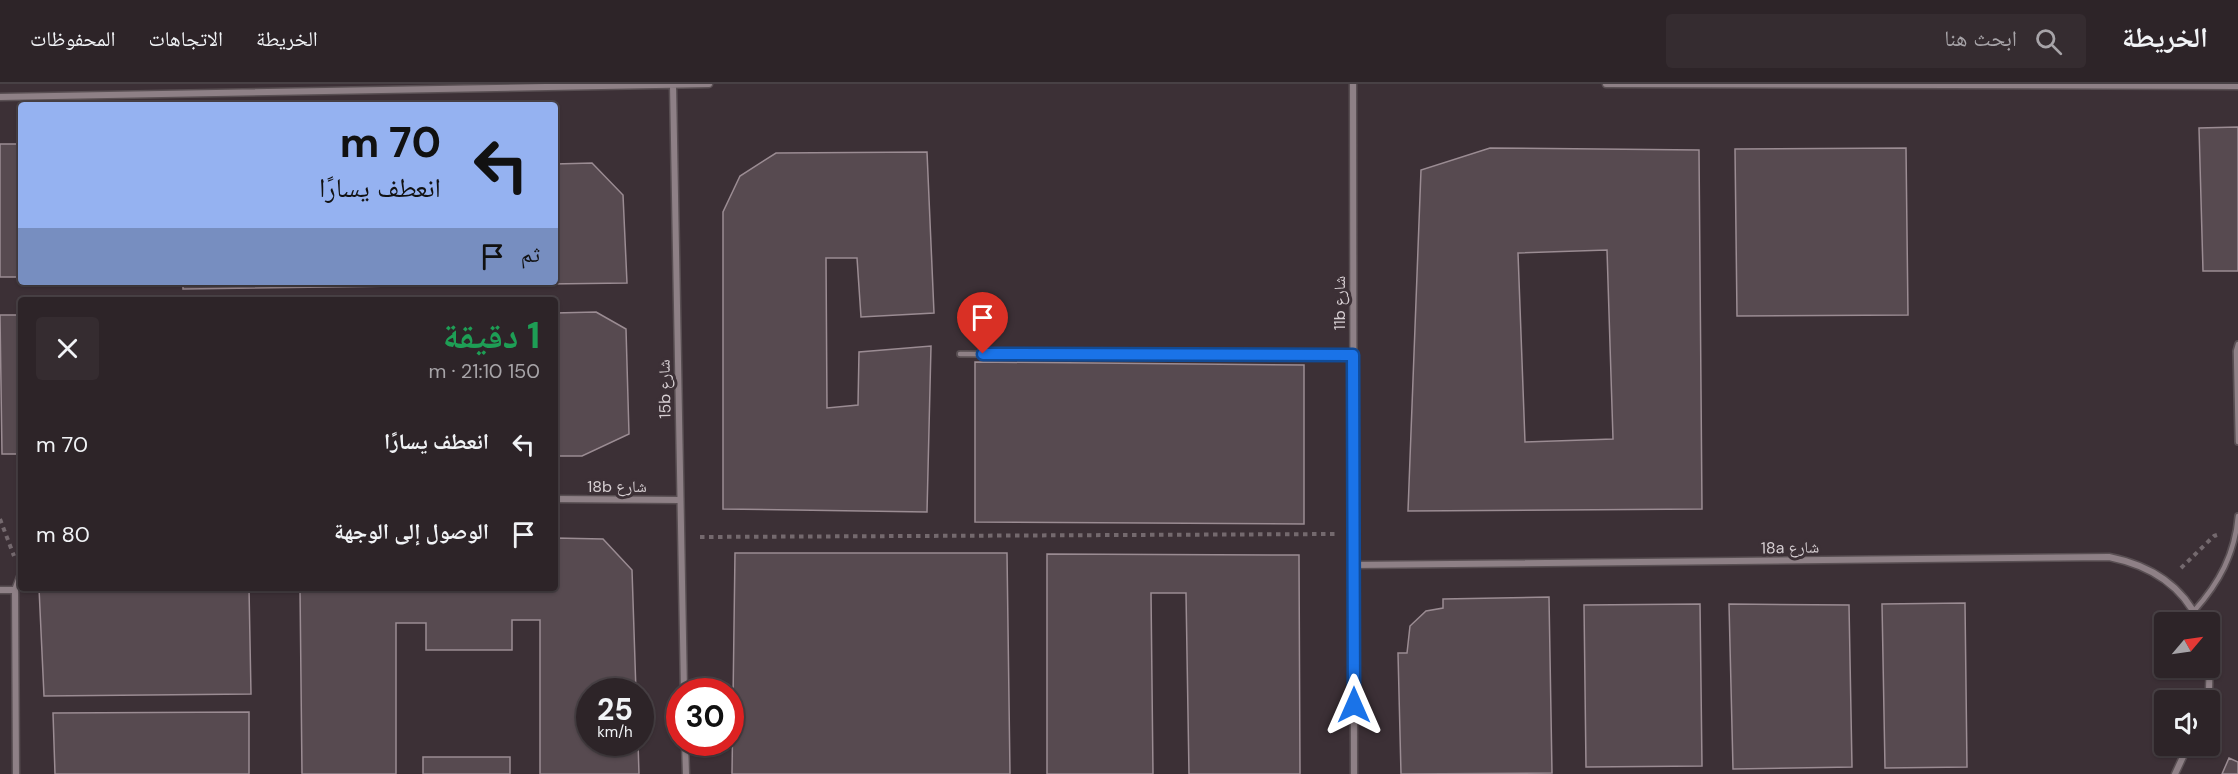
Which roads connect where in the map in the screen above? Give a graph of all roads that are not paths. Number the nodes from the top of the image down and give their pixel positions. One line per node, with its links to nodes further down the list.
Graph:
1 (709, 84): 5 (street)
2 (1353, 84): 11 (street, 11b شارع)
3 (1606, 84): 4 (street)
4 (1641, 84): 6 (street)
5 (673, 85): 7 (street); 14 (street, 15b شارع)
6 (2238, 86)
7 (301, 88): 8 (street)
8 (0, 97)
9 (2238, 344): 12 (lane)
10 (960, 354): 11 (lane)
11 (1353, 355): 17 (street, 11b شارع)
12 (2238, 442)
13 (558, 499): 14 (street, 18b شارع)
14 (679, 500): 22 (street, 15b شارع)
15 (2238, 516): 16 (lane)
16 (2237, 531): 21 (lane)
17 (1354, 566): 21 (street, 18a شارع); 27 (street, 11b شارع)
18 (18, 582): 20 (street)
19 (0, 590): 20 (street)
20 (15, 590): 25 (street)
21 (2194, 611)
22 (684, 678)
23 (685, 756): 26 (street)
24 (2183, 756): 28 (street)
25 (16, 774)
26 (686, 774)
27 (1354, 774)
28 (2175, 774)

